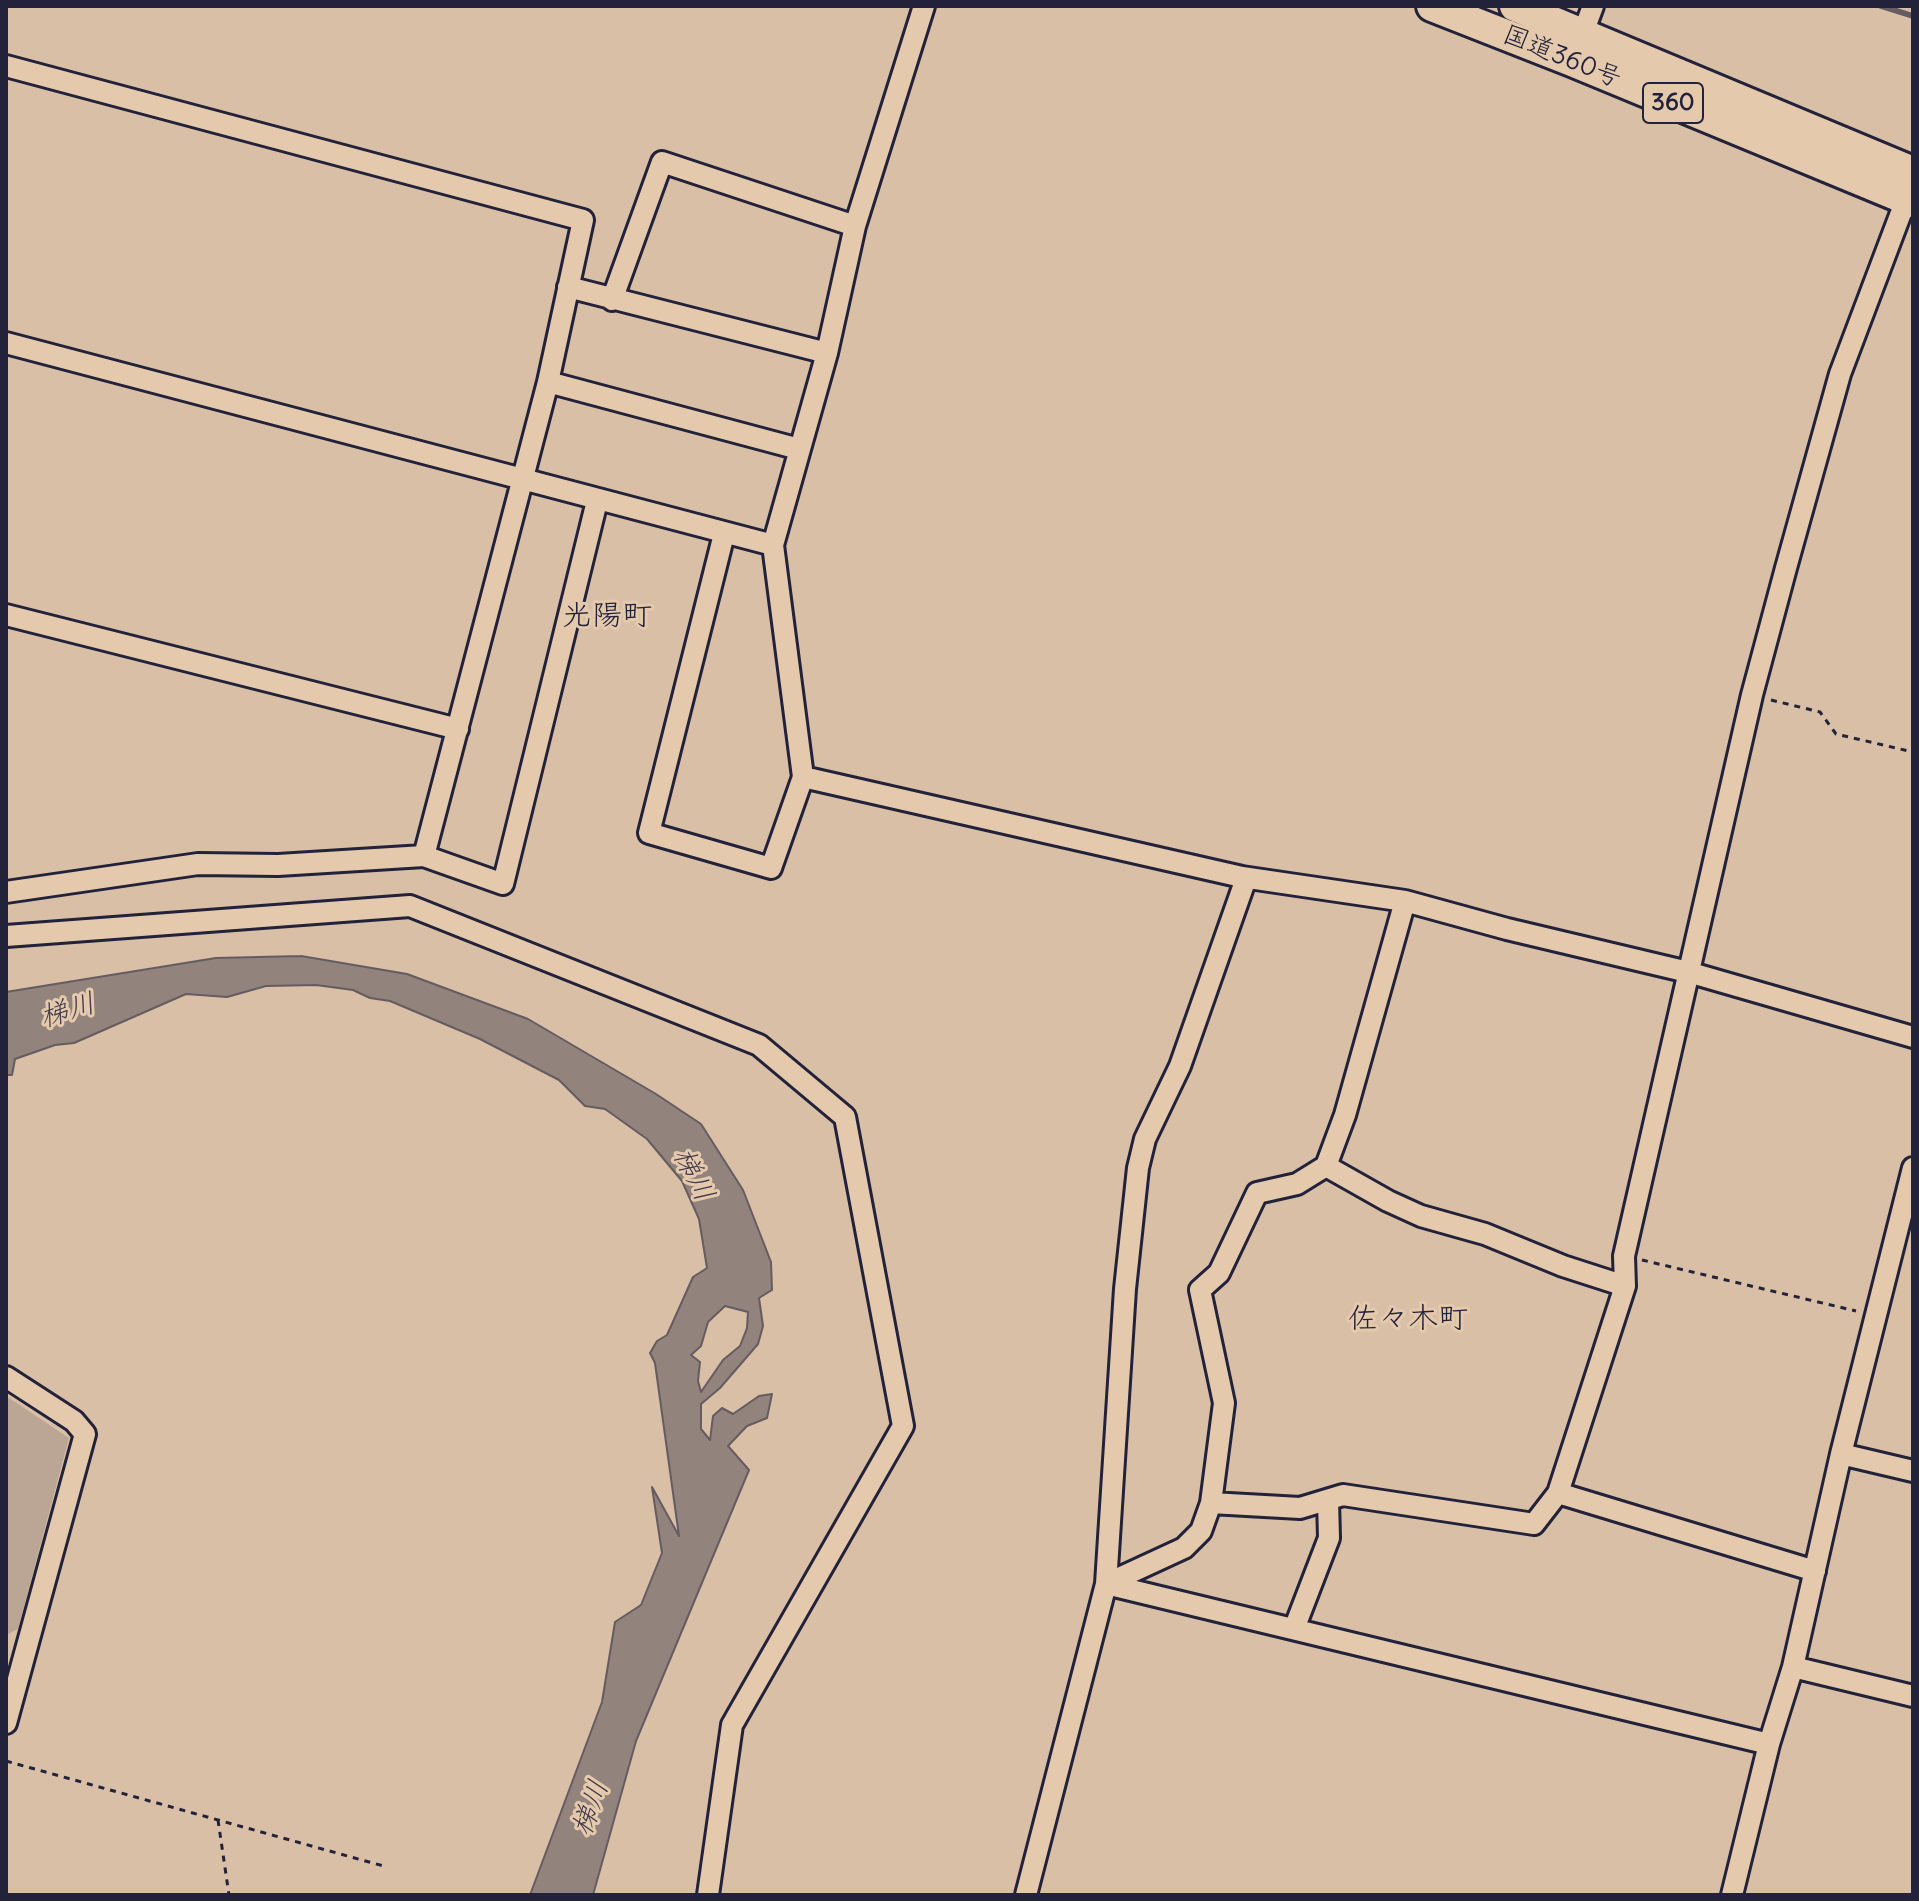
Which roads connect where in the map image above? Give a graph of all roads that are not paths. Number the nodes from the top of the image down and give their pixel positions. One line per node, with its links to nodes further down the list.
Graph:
1 (924, 6): 8 (street)
2 (1432, 6): 5 (highway, 国道360号 / 360)
3 (1515, 6): 4 (highway, 国道360号 / 360)
4 (1588, 19): 5 (street); 7 (highway, 国道360号 / 360)
5 (1572, 61): 7 (highway, 国道360号 / 360)
6 (6, 66): 9 (street)
7 (1911, 188): 27 (street)
8 (855, 226): 10 (street); 12 (street)
9 (568, 287): 10 (street); 13 (street)
10 (612, 300): 12 (street)
11 (6, 343): 15 (street)
12 (827, 353): 14 (street)
13 (548, 382): 14 (street); 15 (street)
14 (799, 449): 18 (street)
15 (521, 479): 16 (street); 20 (street)
16 (597, 501): 17 (street); 22 (street)
17 (724, 534): 18 (street); 21 (street)
18 (773, 545): 21 (street)
19 (6, 615): 20 (street)
20 (458, 729): 22 (street)
21 (803, 777): 23 (street)
22 (424, 856): 24 (street)
23 (1242, 877): 25 (street); 39 (street)
24 (6, 892)
25 (1405, 901): 27 (street); 29 (street)
26 (6, 936): 45 (street)
27 (1688, 972): 28 (street); 31 (street)
28 (1913, 1037)
29 (1326, 1166): 31 (street); 37 (street)
30 (1913, 1168): 33 (street)
31 (1625, 1286): 35 (street)
32 (6, 1377): 43 (street)
33 (1841, 1454): 34 (street); 38 (street)
34 (1913, 1471)
35 (1558, 1493): 36 (street); 38 (street)
36 (1328, 1500): 37 (street); 40 (street)
37 (1211, 1503): 39 (street)
38 (1815, 1571): 41 (street)
39 (1106, 1584): 40 (street); 46 (street)
40 (1294, 1629): 44 (street)
41 (1793, 1667): 42 (street); 44 (street)
42 (1913, 1696)
43 (6, 1723)
44 (1769, 1744): 47 (street)
45 (708, 1895)
46 (1026, 1895)
47 (1732, 1895)

